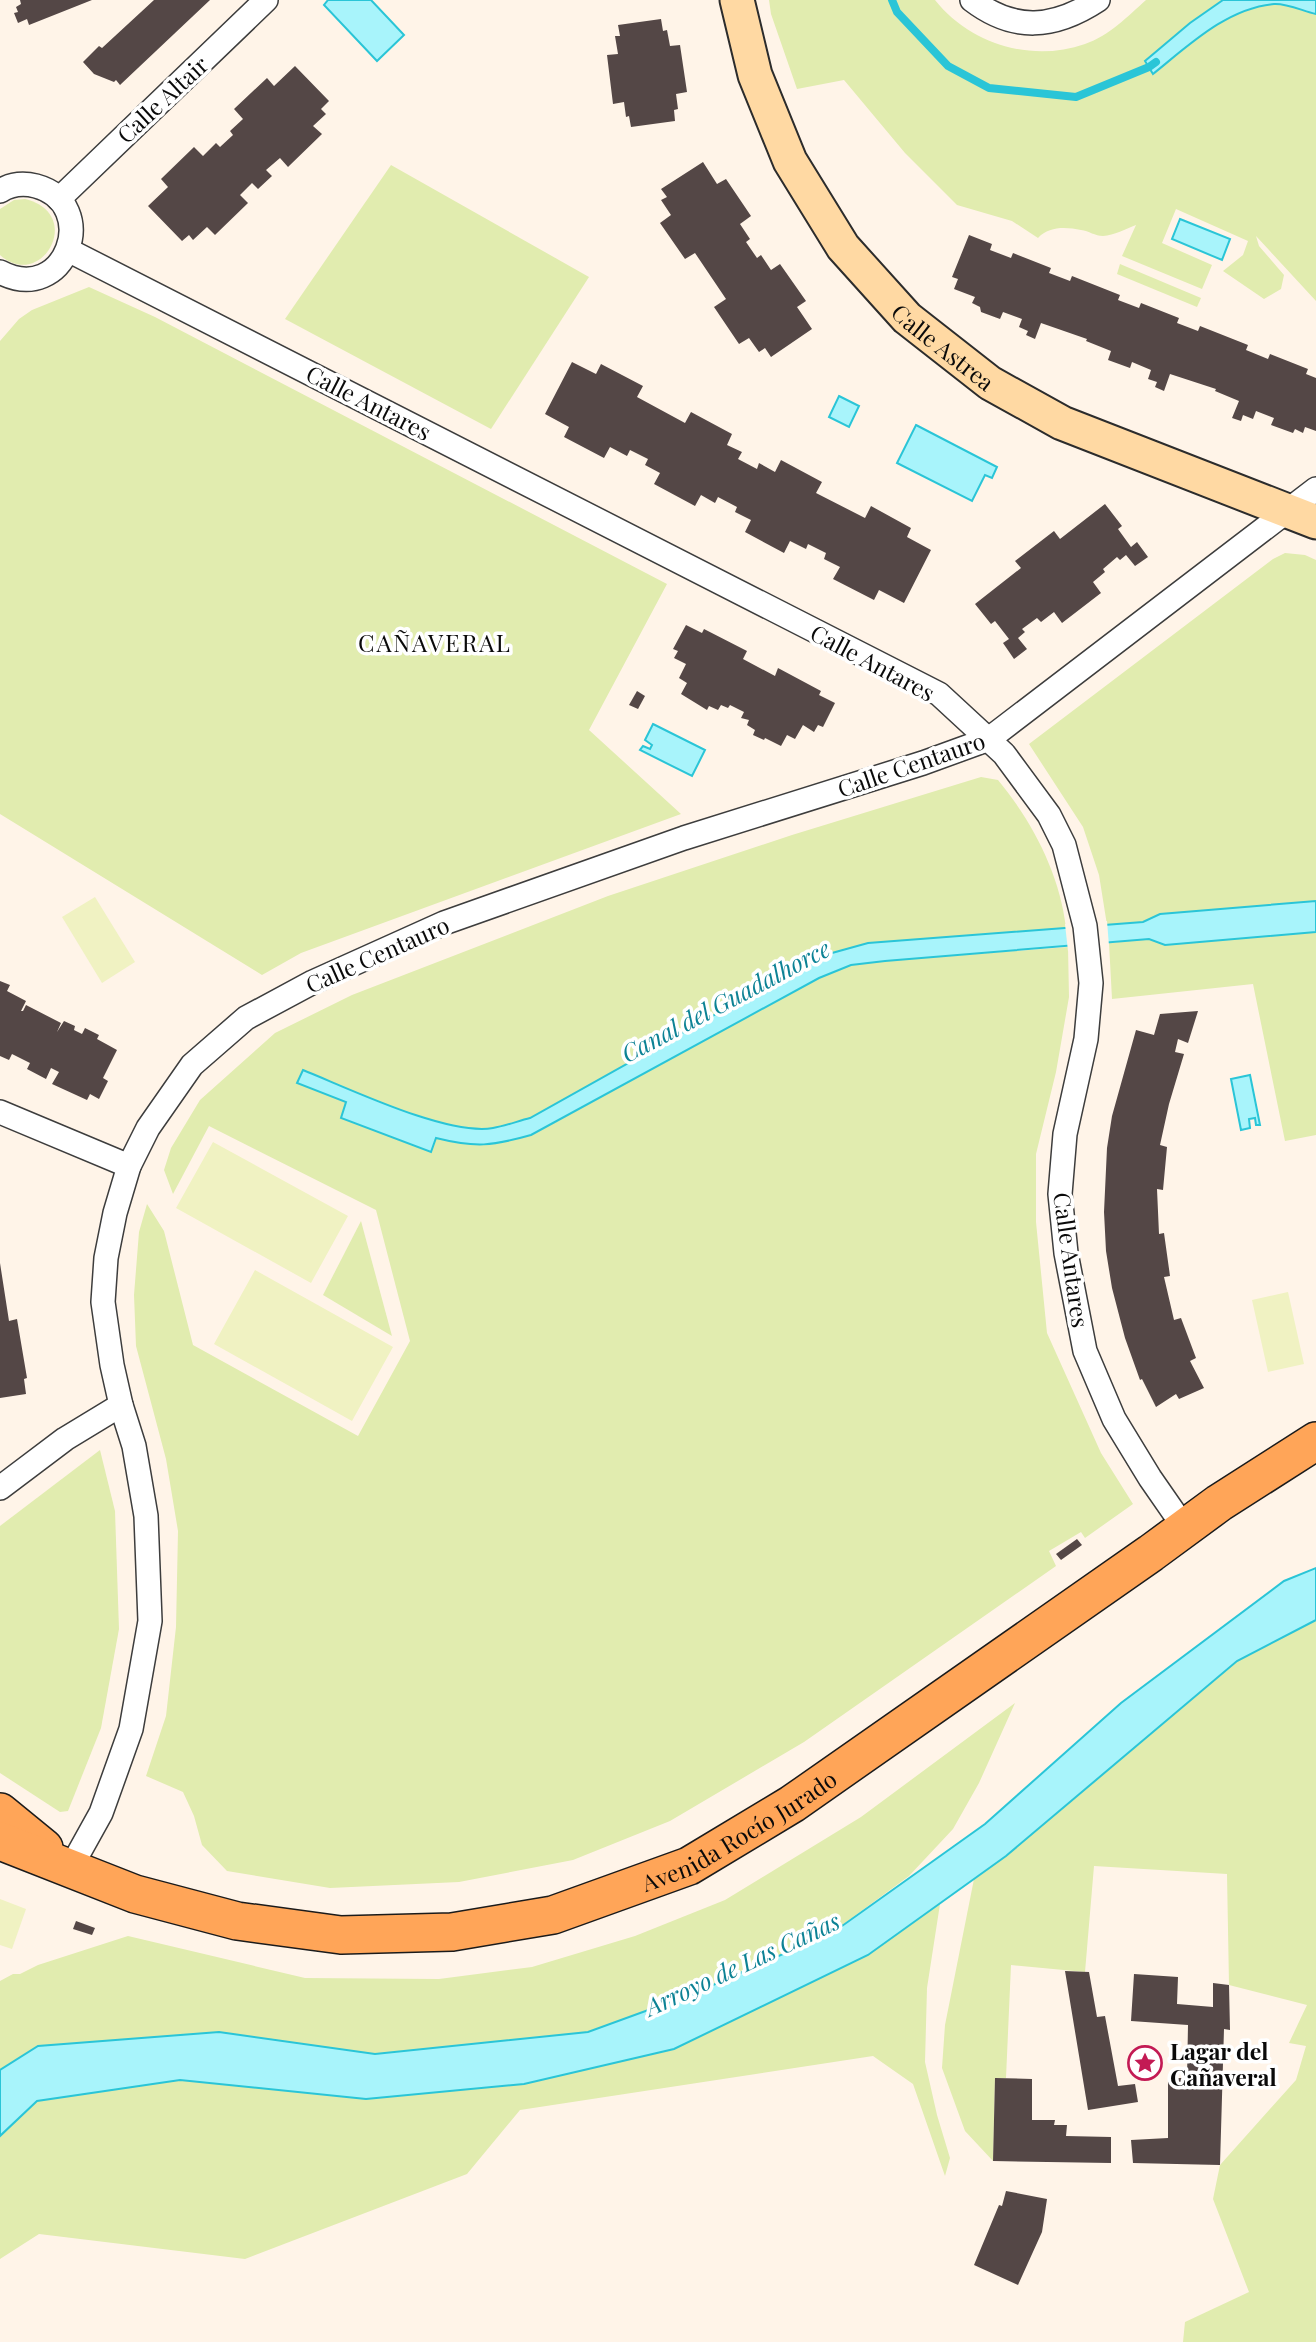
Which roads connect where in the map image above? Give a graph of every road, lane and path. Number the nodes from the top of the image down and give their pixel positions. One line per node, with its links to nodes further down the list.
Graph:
1 (266, 0): 8 (street, Calle Altair)
2 (737, 0): 12 (street, Calle Astrea)
3 (972, 0): 6 (street)
4 (1069, 0): 6 (street)
5 (1098, 0): 6 (street)
6 (1046, 24)
7 (0, 191): 8 (street)
8 (59, 199): 9 (street)
9 (68, 250): 10 (street); 13 (street, Calle Antares)
10 (5, 282)
11 (1316, 489): 12 (street, Calle Centauro)
12 (1301, 516): 13 (street, Calle Centauro)
13 (989, 739): 15 (street, Calle Centauro); 19 (street, Calle Antares)
14 (0, 1112): 15 (street)
15 (129, 1166): 16 (street, Calle Centauro)
16 (121, 1405): 18 (street); 21 (street, Calle Centauro)
17 (1316, 1441): 19 (main road, Avenida Rocío Jurado)
18 (0, 1488)
19 (1184, 1527): 21 (main road, Avenida Rocío Jurado)
20 (5, 1827): 21 (main road, Avenida Rocío Jurado)
21 (71, 1867)

